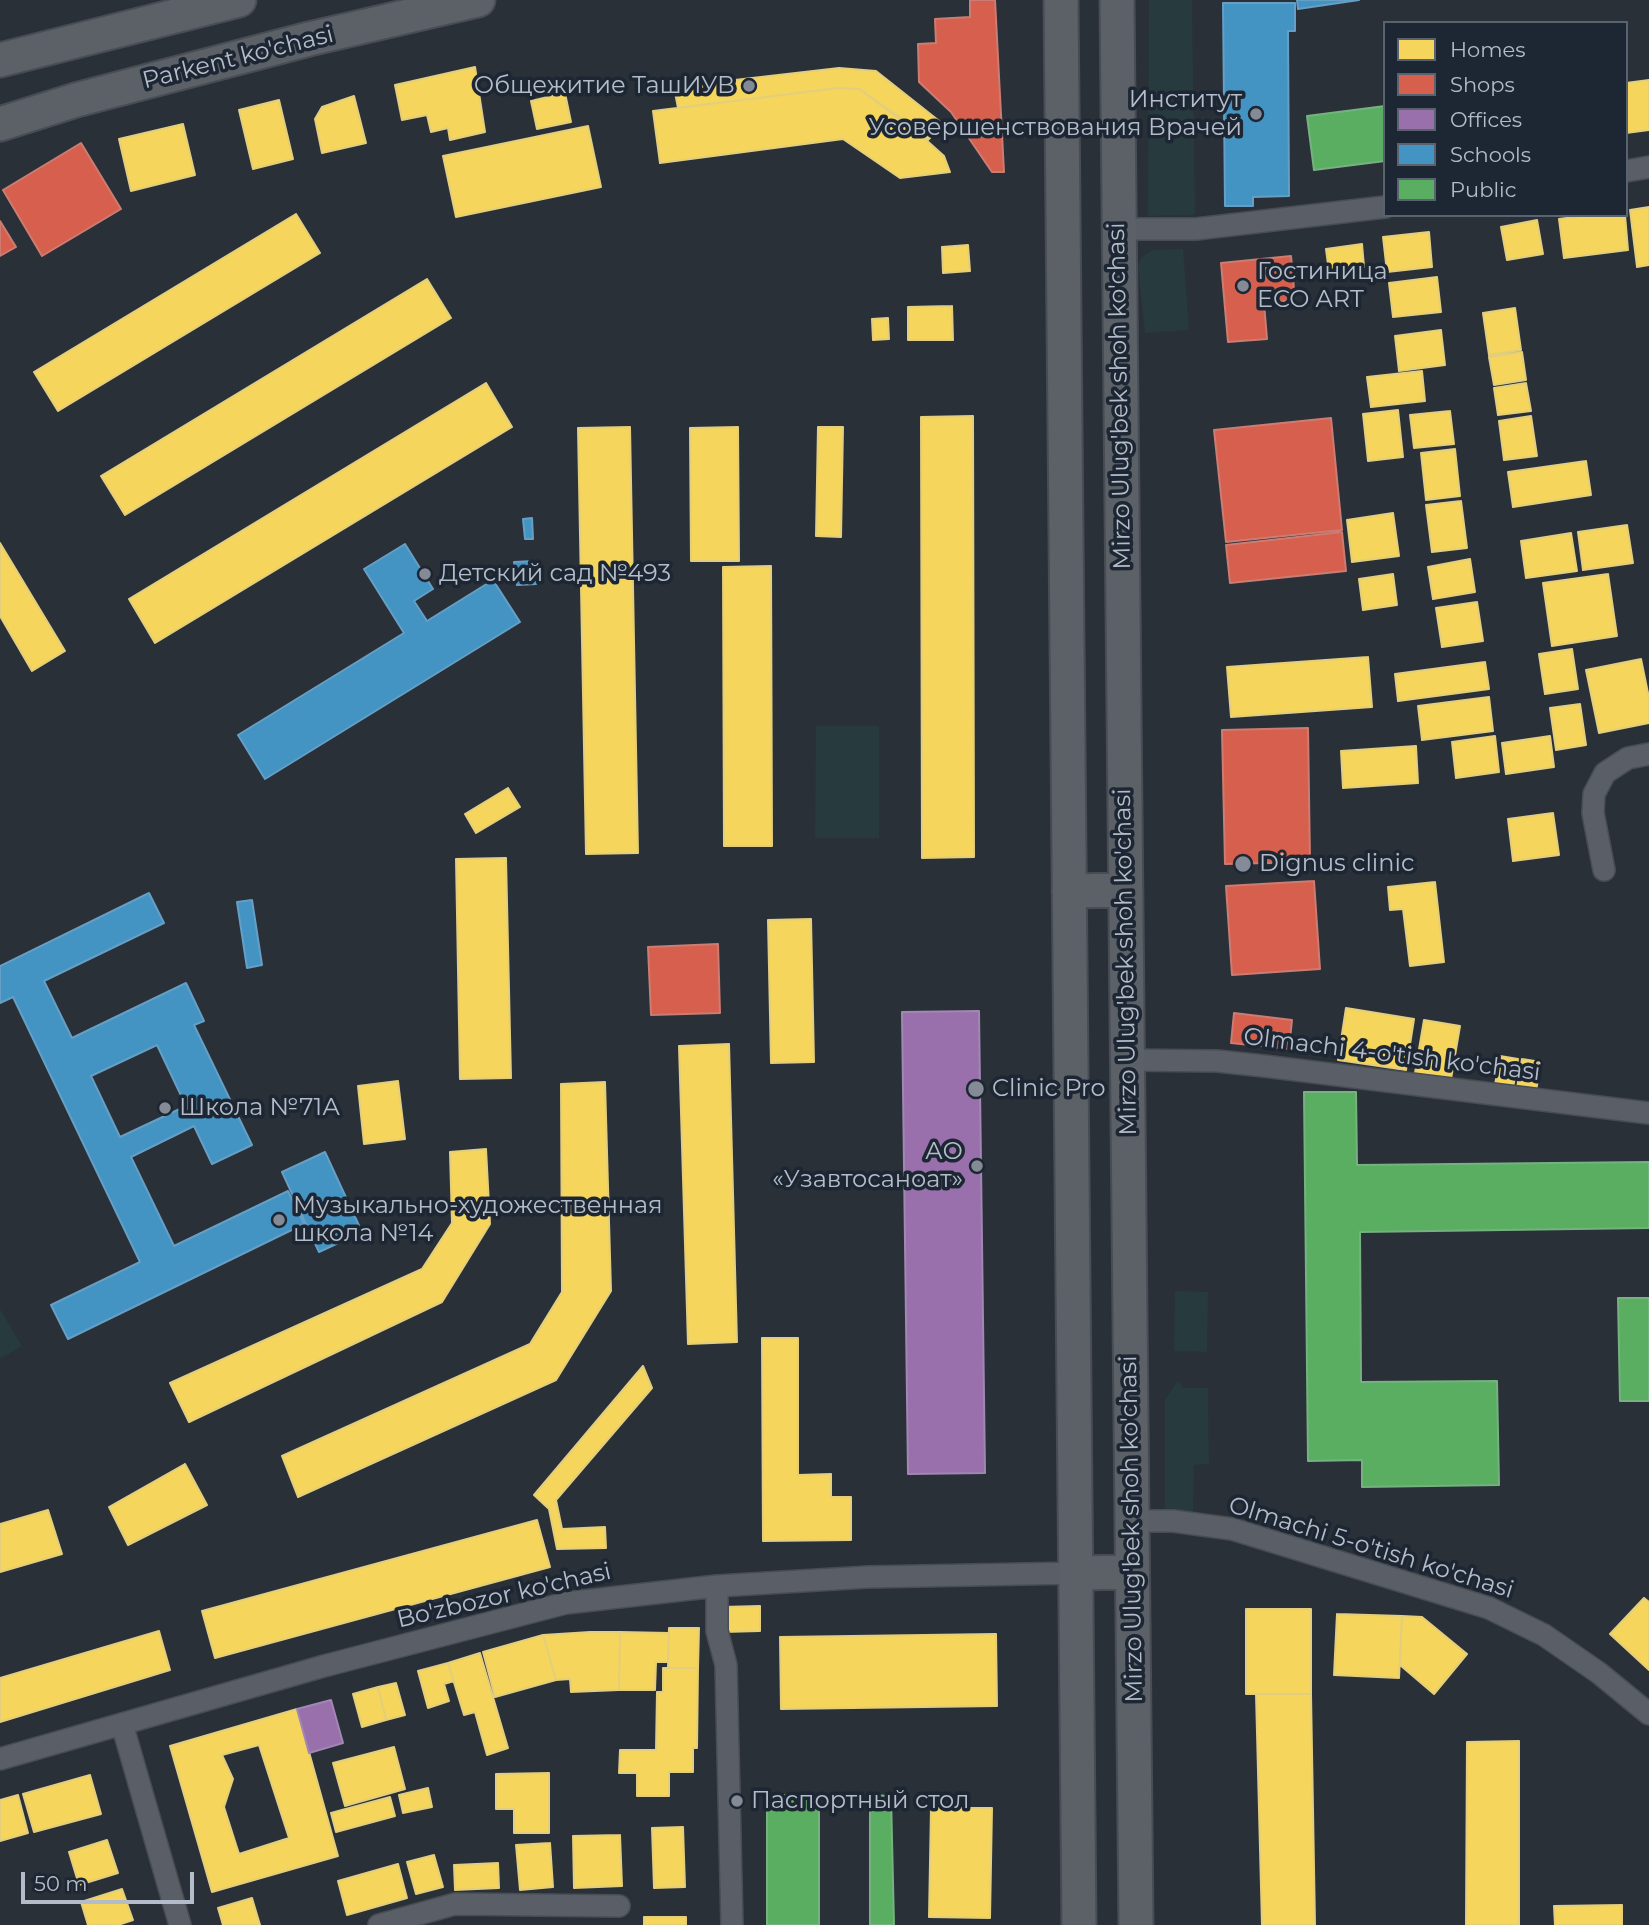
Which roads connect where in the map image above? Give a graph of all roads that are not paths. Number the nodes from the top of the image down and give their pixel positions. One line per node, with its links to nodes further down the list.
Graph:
1 (239, 0): 5 (main road)
2 (478, 0): 6 (main road, Parkent ko'chasi)
3 (1117, 0): 10 (main road, Mirzo Ulug'bek shoh ko'chasi)
4 (1059, 7): 14 (main road)
5 (0, 60)
6 (0, 124)
7 (1649, 167): 8 (street)
8 (1628, 171)
9 (1383, 207): 10 (street)
10 (1119, 229): 13 (main road, Mirzo Ulug'bek shoh ko'chasi)
11 (1649, 754): 12 (street)
12 (1604, 870)
13 (1125, 890): 14 (main road); 15 (main road, Mirzo Ulug'bek shoh ko'chasi)
14 (1069, 891): 19 (main road)
15 (1127, 1060): 16 (street, Olmachi 4-o'tish ko'chasi); 17 (main road, Mirzo Ulug'bek shoh ko'chasi)
16 (1649, 1113)
17 (1132, 1521): 18 (main road, Mirzo Ulug'bek shoh ko'chasi); 21 (street, Olmachi 5-o'tish ko'chasi)
18 (1132, 1572): 19 (main road); 29 (main road, Mirzo Ulug'bek shoh ko'chasi)
19 (1076, 1573): 20 (street, Bo'zbozor ko'chasi); 28 (main road)
20 (717, 1586): 22 (street, Bo'zbozor ko'chasi); 27 (street)
21 (1649, 1714)
22 (122, 1724): 23 (street, Bo'zbozor ko'chasi); 25 (street)
23 (0, 1759)
24 (619, 1906): 26 (street)
25 (180, 1925)
26 (379, 1925)
27 (732, 1925)
28 (1079, 1925)
29 (1136, 1925)

